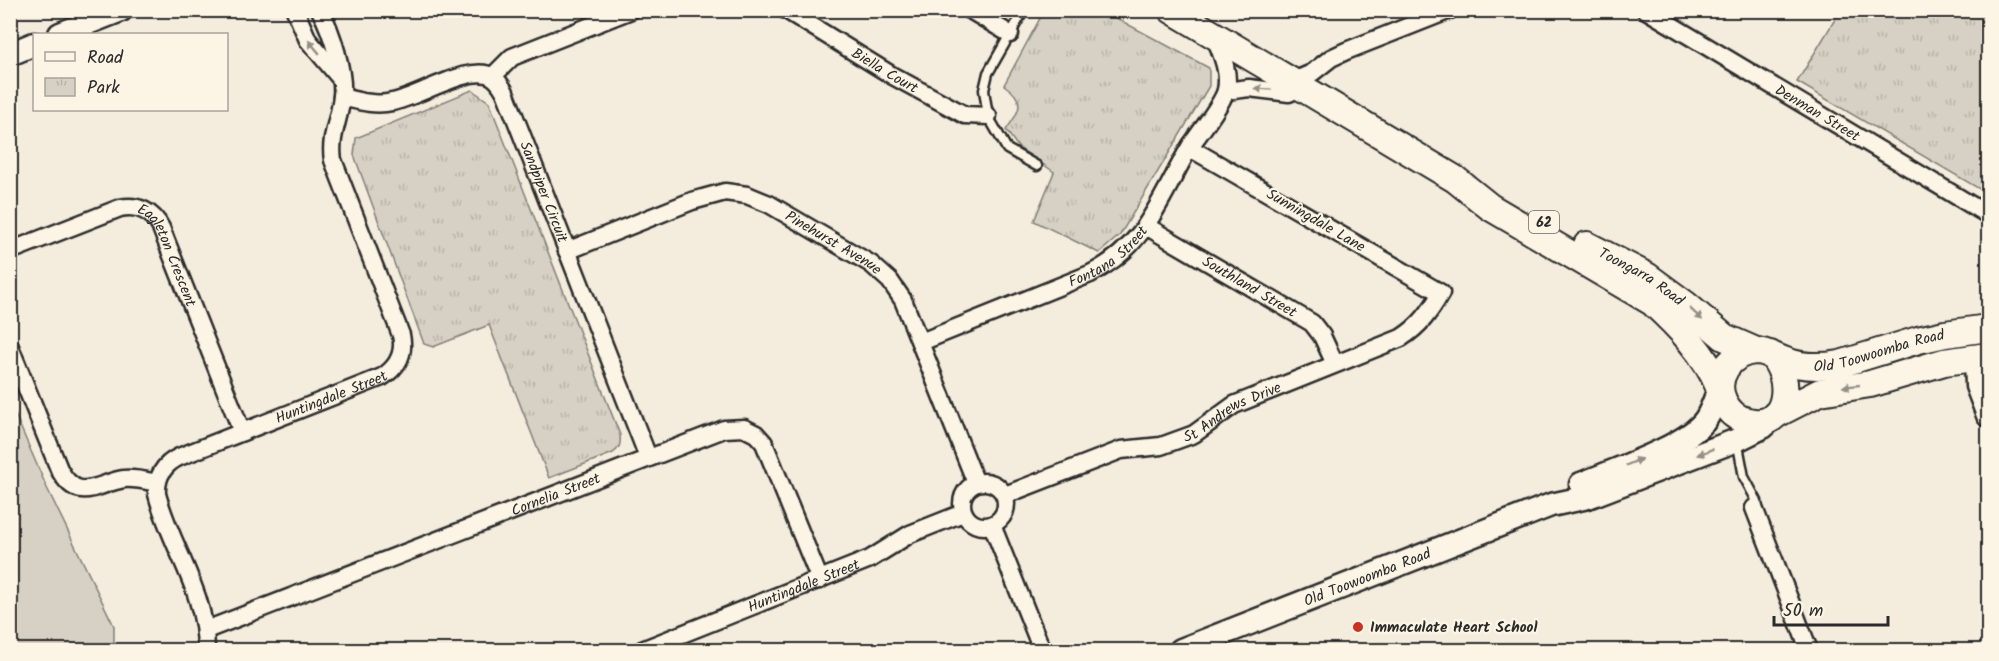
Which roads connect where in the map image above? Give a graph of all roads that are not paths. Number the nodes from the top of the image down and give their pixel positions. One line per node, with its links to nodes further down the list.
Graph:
1 (121, 10): 11 (street)
2 (295, 10): 18 (street, one-way to 2)
3 (320, 10): 18 (street, Huntingdale Street)
4 (632, 10): 17 (street)
5 (786, 10): 23 (street, Biella Court)
6 (970, 10): 12 (street)
7 (1024, 10): 12 (lane)
8 (1172, 10): 13 (main road, Toongarra Road / 62)
9 (1450, 10): 16 (street)
10 (1646, 10): 27 (street, Denman Street)
11 (63, 33)
12 (1010, 34): 23 (lane)
13 (1215, 37): 19 (main road, Toongarra Road / 62); 20 (street)
14 (33, 44): 15 (street)
15 (10, 54)
16 (1327, 63): 19 (street); 22 (street)
17 (493, 76): 21 (street); 30 (street, Sandpiper Circuit)
18 (340, 79): 21 (street, Huntingdale Street)
19 (1295, 84): 20 (street, one-way to 20); 22 (main road, Toongarra Road / 62)
20 (1226, 91): 24 (street, Fontana Street)
21 (342, 97): 44 (street, Huntingdale Street)
22 (1328, 104): 26 (main road, Toongarra Road / 62)
23 (988, 116): 25 (lane)
24 (1190, 148): 28 (street, Fontana Street); 31 (street, Sunningdale Lane)
25 (1037, 166)
26 (1455, 179): 35 (main road, Toongarra Road / 62, one-way to 35); 41 (main road, Toongarra Road / 62)
27 (1989, 216)
28 (1146, 226): 33 (street, Fontana Street); 38 (street, Southland Street)
29 (10, 251): 44 (street, Eagleton Crescent)
30 (567, 251): 33 (street, Pinehurst Avenue); 46 (street, Sandpiper Circuit)
31 (1441, 293): 38 (street, St Andrews Drive)
32 (1989, 328): 39 (main road, Old Toowoomba Road / 62)
33 (921, 342): 48 (street, Pinehurst Avenue)
34 (10, 347): 47 (street)
35 (1763, 352): 39 (main road, Old Toowoomba Road / 62); 41 (main road); 42 (main road)
36 (1982, 357): 37 (main road, Old Toowoomba Road / 62); 39 (main road); 40 (street)
37 (1944, 362): 40 (street); 42 (main road, Old Toowoomba Road / 62, one-way to 42)
38 (1335, 364): 49 (street, St Andrews Drive)
39 (1840, 364)
40 (1977, 386): 43 (street)
41 (1719, 388): 42 (main road, 62); 50 (street, Old Toowoomba Road, one-way to 41)
42 (1775, 415): 45 (street, Old Toowoomba Road)
43 (1989, 415)
44 (242, 432): 47 (street, Huntingdale Street)
45 (1737, 440): 50 (street, Old Toowoomba Road, one-way to 50); 52 (lane)
46 (648, 457): 54 (street, Cornelia Street); 55 (street, Cornelia Street)
47 (158, 483): 55 (street)
48 (976, 483): 49 (street); 51 (street)
49 (1005, 495): 53 (street)
50 (1551, 505): 59 (street, Old Toowoomba Road)
51 (963, 513): 53 (street); 54 (street, Huntingdale Street)
52 (1757, 515): 60 (street)
53 (992, 525): 58 (street)
54 (820, 580): 57 (street, Huntingdale Street)
55 (206, 630): 56 (street)
56 (206, 651)
57 (642, 651)
58 (1042, 651)
59 (1181, 651)
60 (1809, 651)

